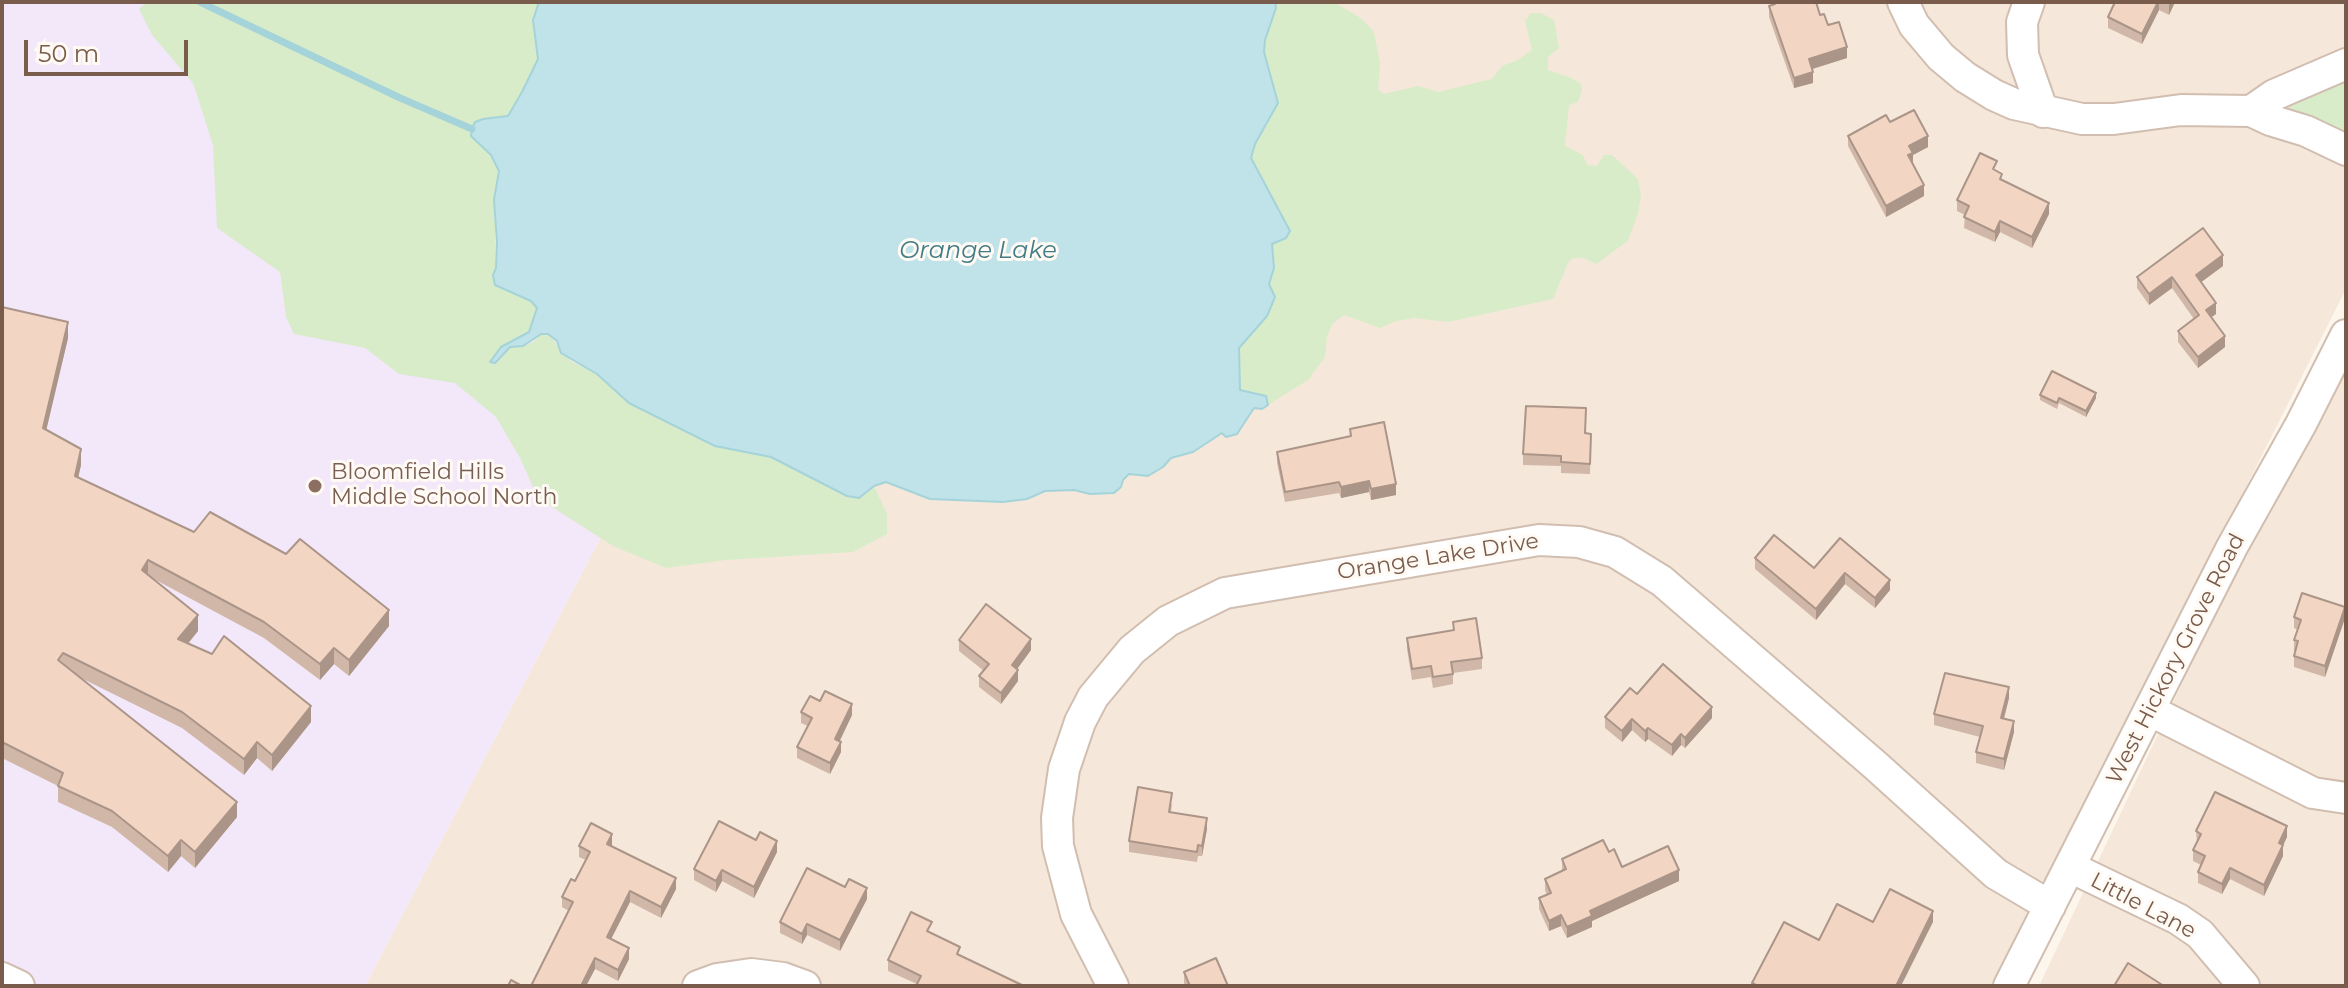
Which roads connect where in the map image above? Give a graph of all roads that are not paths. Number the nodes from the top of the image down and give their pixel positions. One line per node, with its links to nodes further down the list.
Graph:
1 (1903, 2): 5 (street)
2 (2029, 2): 5 (street)
3 (2346, 64): 4 (street)
4 (2251, 111): 5 (street); 6 (street)
5 (2043, 112)
6 (2346, 150)
7 (2346, 335): 8 (street, West Hickory Grove Road)
8 (2339, 369): 9 (street, West Hickory Grove Road)
9 (2149, 710): 10 (street); 11 (street, West Hickory Grove Road)
10 (2346, 798)
11 (2070, 867): 12 (street, West Hickory Grove Road); 19 (street, Little Lane)
12 (2050, 906): 17 (street, Orange Lake Drive); 18 (street, West Hickory Grove Road)
13 (2, 978): 14 (street)
14 (19, 986)
15 (698, 986): 16 (street)
16 (805, 986)
17 (1113, 986)
18 (2009, 986)
19 (2244, 986)

